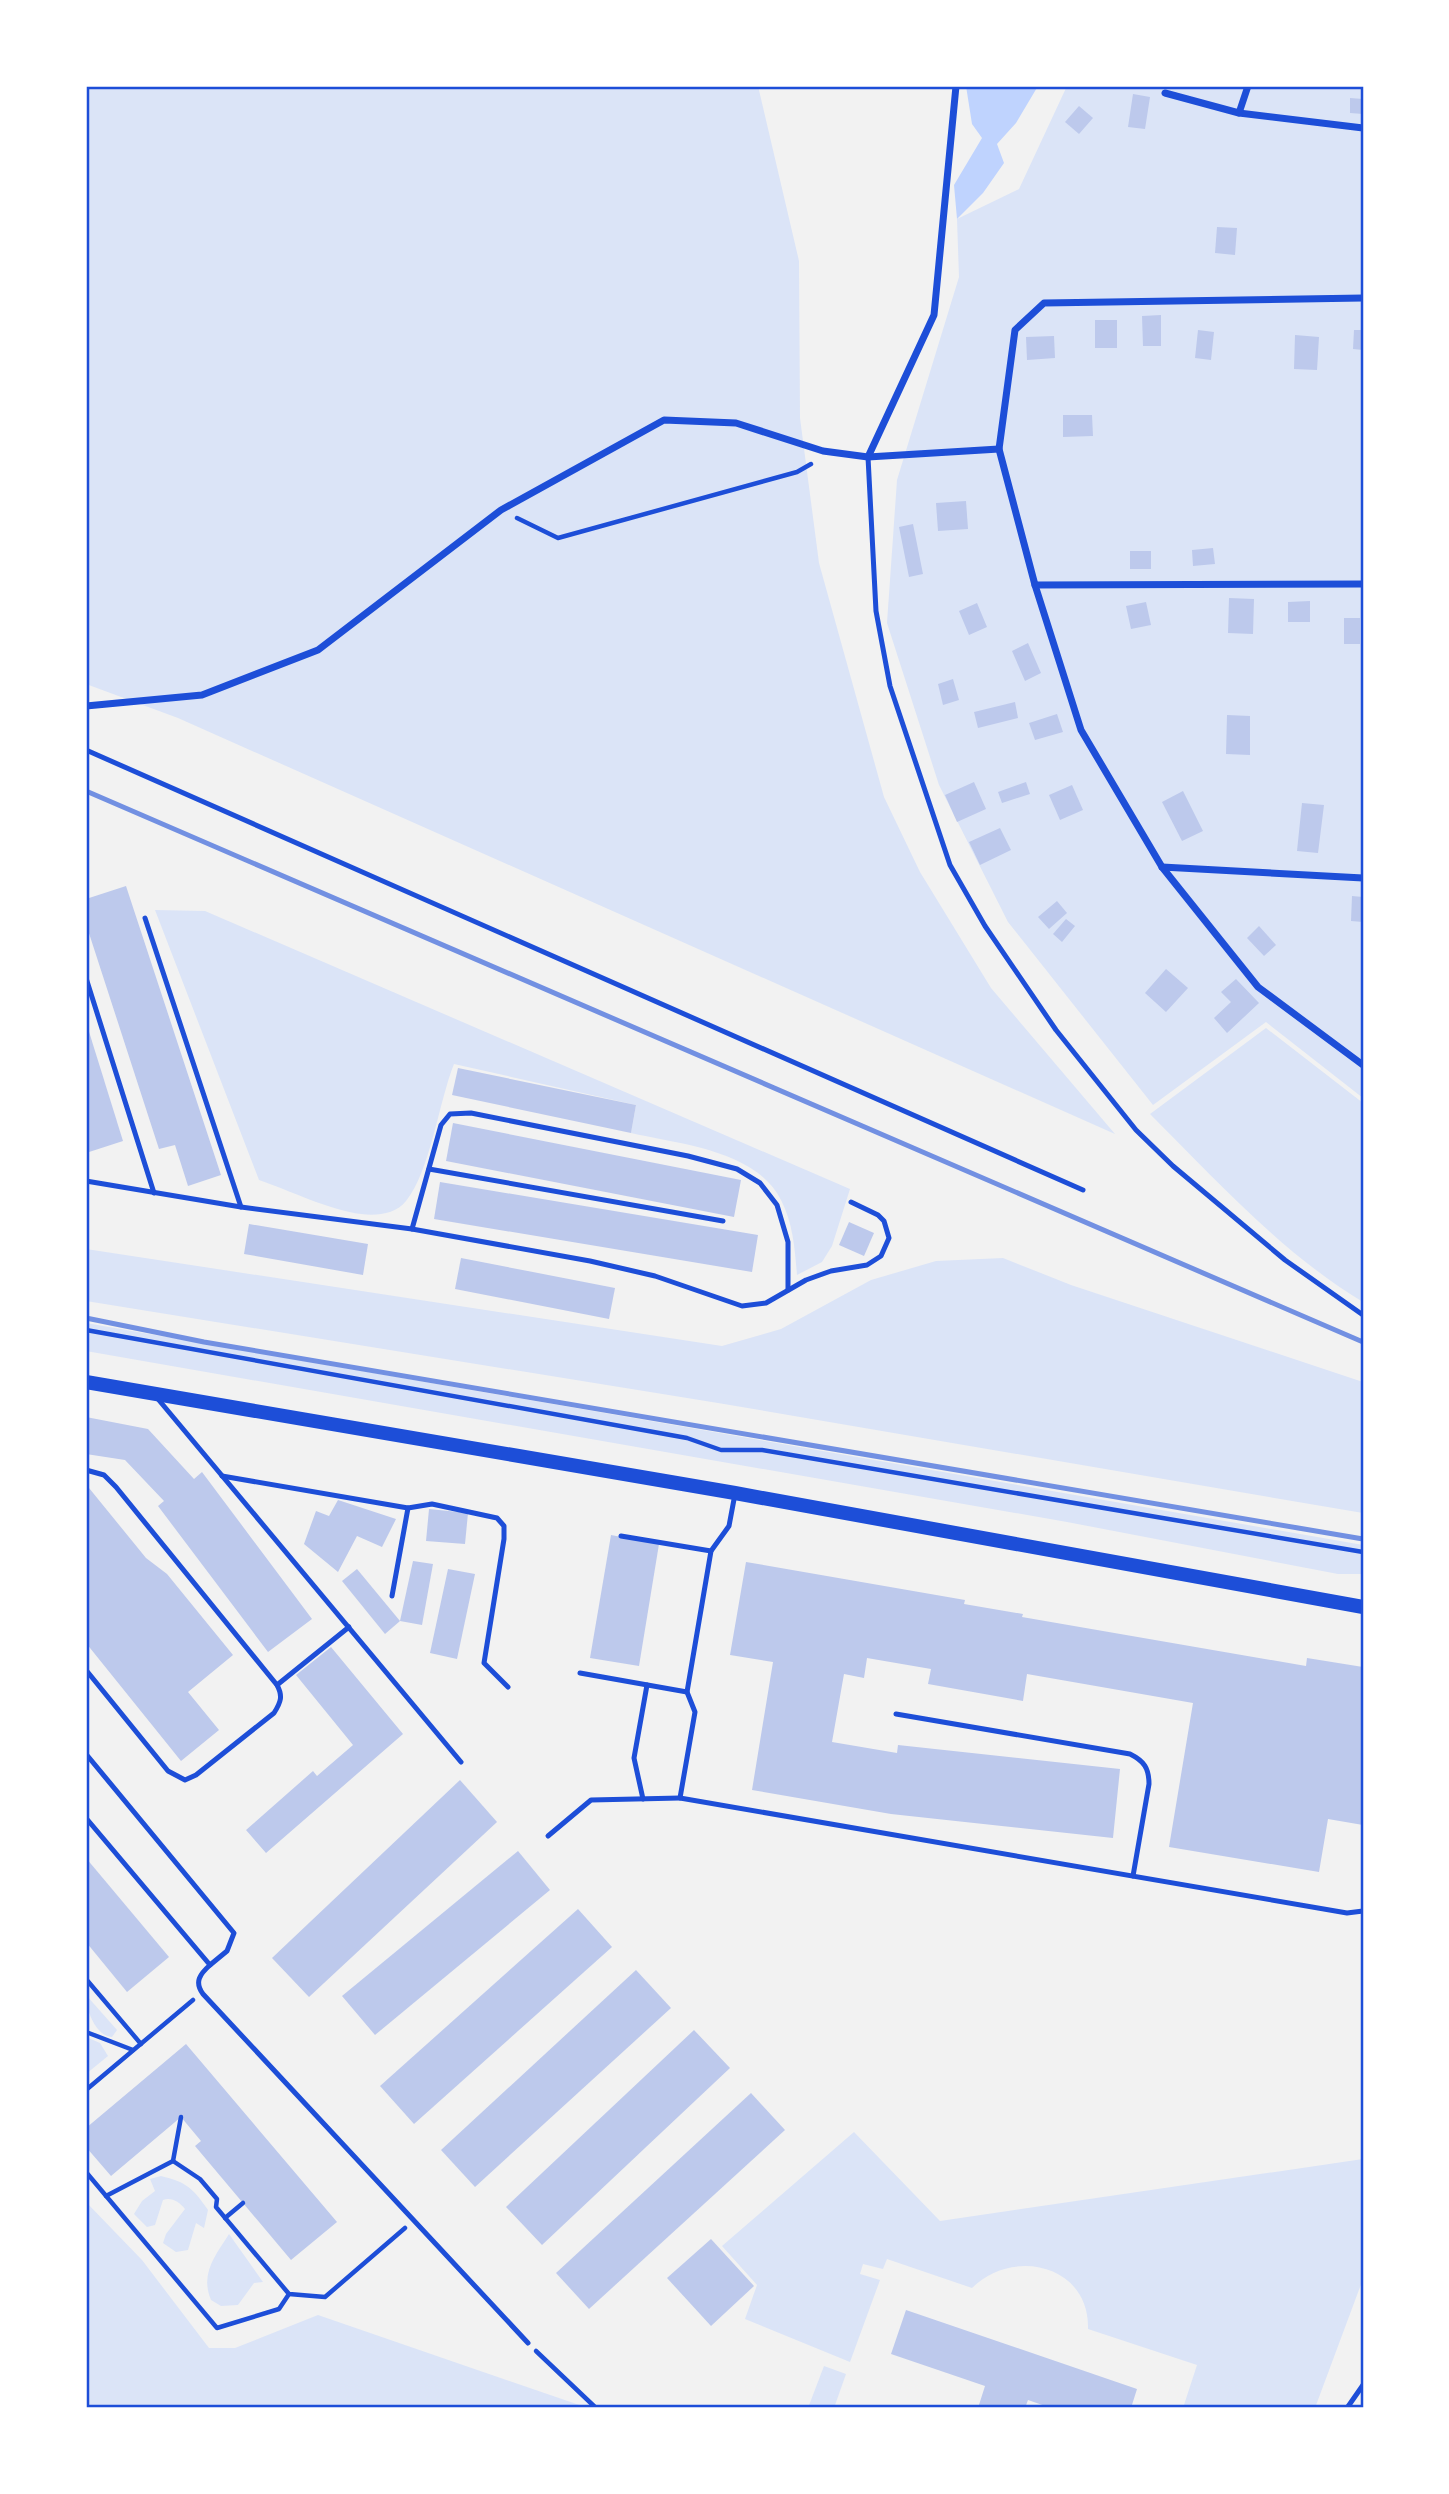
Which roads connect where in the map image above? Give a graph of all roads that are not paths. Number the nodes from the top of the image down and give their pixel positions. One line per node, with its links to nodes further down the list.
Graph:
1 (956, 86): 8 (street)
2 (1248, 86): 4 (street)
3 (1165, 93): 4 (street)
4 (1239, 113): 5 (street)
5 (1363, 128)
6 (1363, 298): 7 (street)
7 (999, 449): 8 (street); 10 (street)
8 (868, 457): 11 (street); 27 (lane)
9 (1363, 584): 10 (street)
10 (1035, 585): 13 (street)
11 (86, 706)
12 (86, 750): 20 (lane)
13 (1162, 867): 14 (street); 17 (street)
14 (1363, 878)
15 (145, 918): 23 (lane)
16 (86, 978): 21 (lane)
17 (1363, 1065)
18 (429, 1169): 24 (lane); 25 (lane); 26 (lane)
19 (86, 1181): 21 (lane)
20 (1083, 1190)
21 (154, 1192): 23 (lane)
22 (851, 1202): 26 (lane)
23 (242, 1207): 25 (lane)
24 (723, 1221)
25 (412, 1229): 26 (lane)
26 (788, 1290)
27 (1363, 1315)
28 (86, 1382): 29 (main road)
29 (153, 1392): 31 (lane); 32 (main road)
30 (86, 1470): 41 (lane)
31 (222, 1476): 33 (lane); 38 (lane)
32 (735, 1493): 35 (lane); 37 (main road)
33 (408, 1508): 36 (lane); 43 (lane)
34 (621, 1536): 35 (lane)
35 (711, 1551): 44 (lane)
36 (392, 1596)
37 (1363, 1607)
38 (348, 1628): 41 (lane); 47 (lane)
39 (86, 1670): 41 (lane)
40 (580, 1674): 42 (lane)
41 (277, 1685)
42 (646, 1685): 44 (lane); 49 (lane)
43 (508, 1687)
44 (687, 1692): 48 (lane)
45 (896, 1714): 52 (lane)
46 (86, 1754): 54 (lane)
47 (461, 1762)
48 (680, 1798): 49 (lane); 52 (lane)
49 (643, 1799): 51 (lane)
50 (86, 1818): 54 (lane)
51 (548, 1836)
52 (1133, 1876): 53 (lane)
53 (1363, 1911)
54 (210, 1965): 55 (lane)
55 (528, 2343)
56 (1363, 2385): 57 (lane)
57 (1347, 2408)

